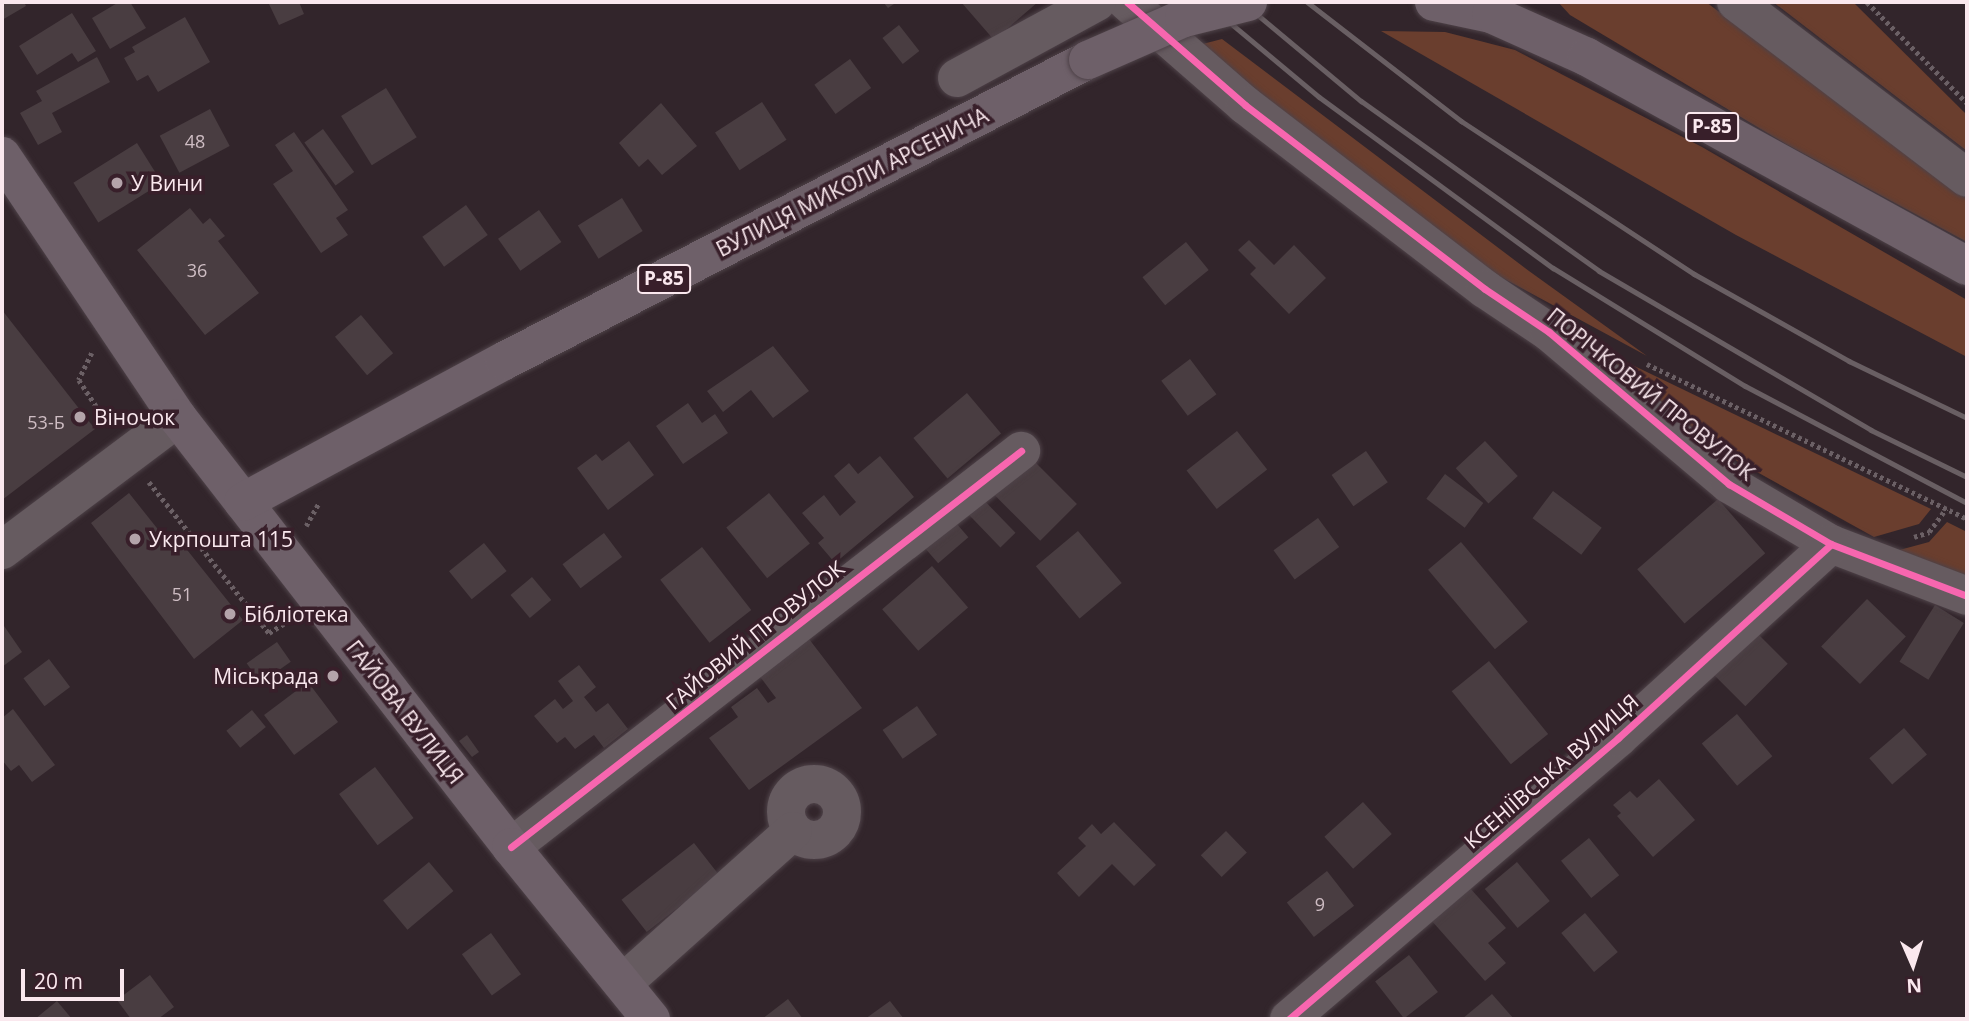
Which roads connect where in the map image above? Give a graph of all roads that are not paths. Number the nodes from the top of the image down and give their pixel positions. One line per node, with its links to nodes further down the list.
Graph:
1 (1097, 2): 7 (street)
2 (1127, 2): 14 (street, ПОРІЧКОВИЙ ПРОВУЛОК)
3 (1248, 2): 13 (main road, ВУЛИЦЯ МИКОЛИ АРСЕНИЧА / Р-85, bridge)
4 (1736, 2): 9 (street)
5 (1442, 3): 6 (main road, Р-85)
6 (1490, 8): 10 (main road, Р-85)
7 (957, 78)
8 (2, 156): 11 (main road, ГАЙОВА ВУЛИЦЯ)
9 (1967, 178)
10 (1967, 265)
11 (178, 418): 13 (main road, ГАЙОВА ВУЛИЦЯ); 15 (street)
12 (1021, 451): 18 (street, ГАЙОВИЙ ПРОВУЛОК)
13 (243, 502): 18 (main road, ГАЙОВА ВУЛИЦЯ)
14 (1831, 544): 16 (street, ПОРІЧКОВИЙ ПРОВУЛОК); 21 (street, КСЕНІЇВСЬКА ВУЛИЦЯ)
15 (2, 550)
16 (1967, 596)
17 (793, 831): 19 (street)
18 (511, 848): 19 (main road, ГАЙОВА ВУЛИЦЯ)
19 (623, 983): 20 (main road, ГАЙОВА ВУЛИЦЯ)
20 (651, 1019)
21 (1289, 1019)

